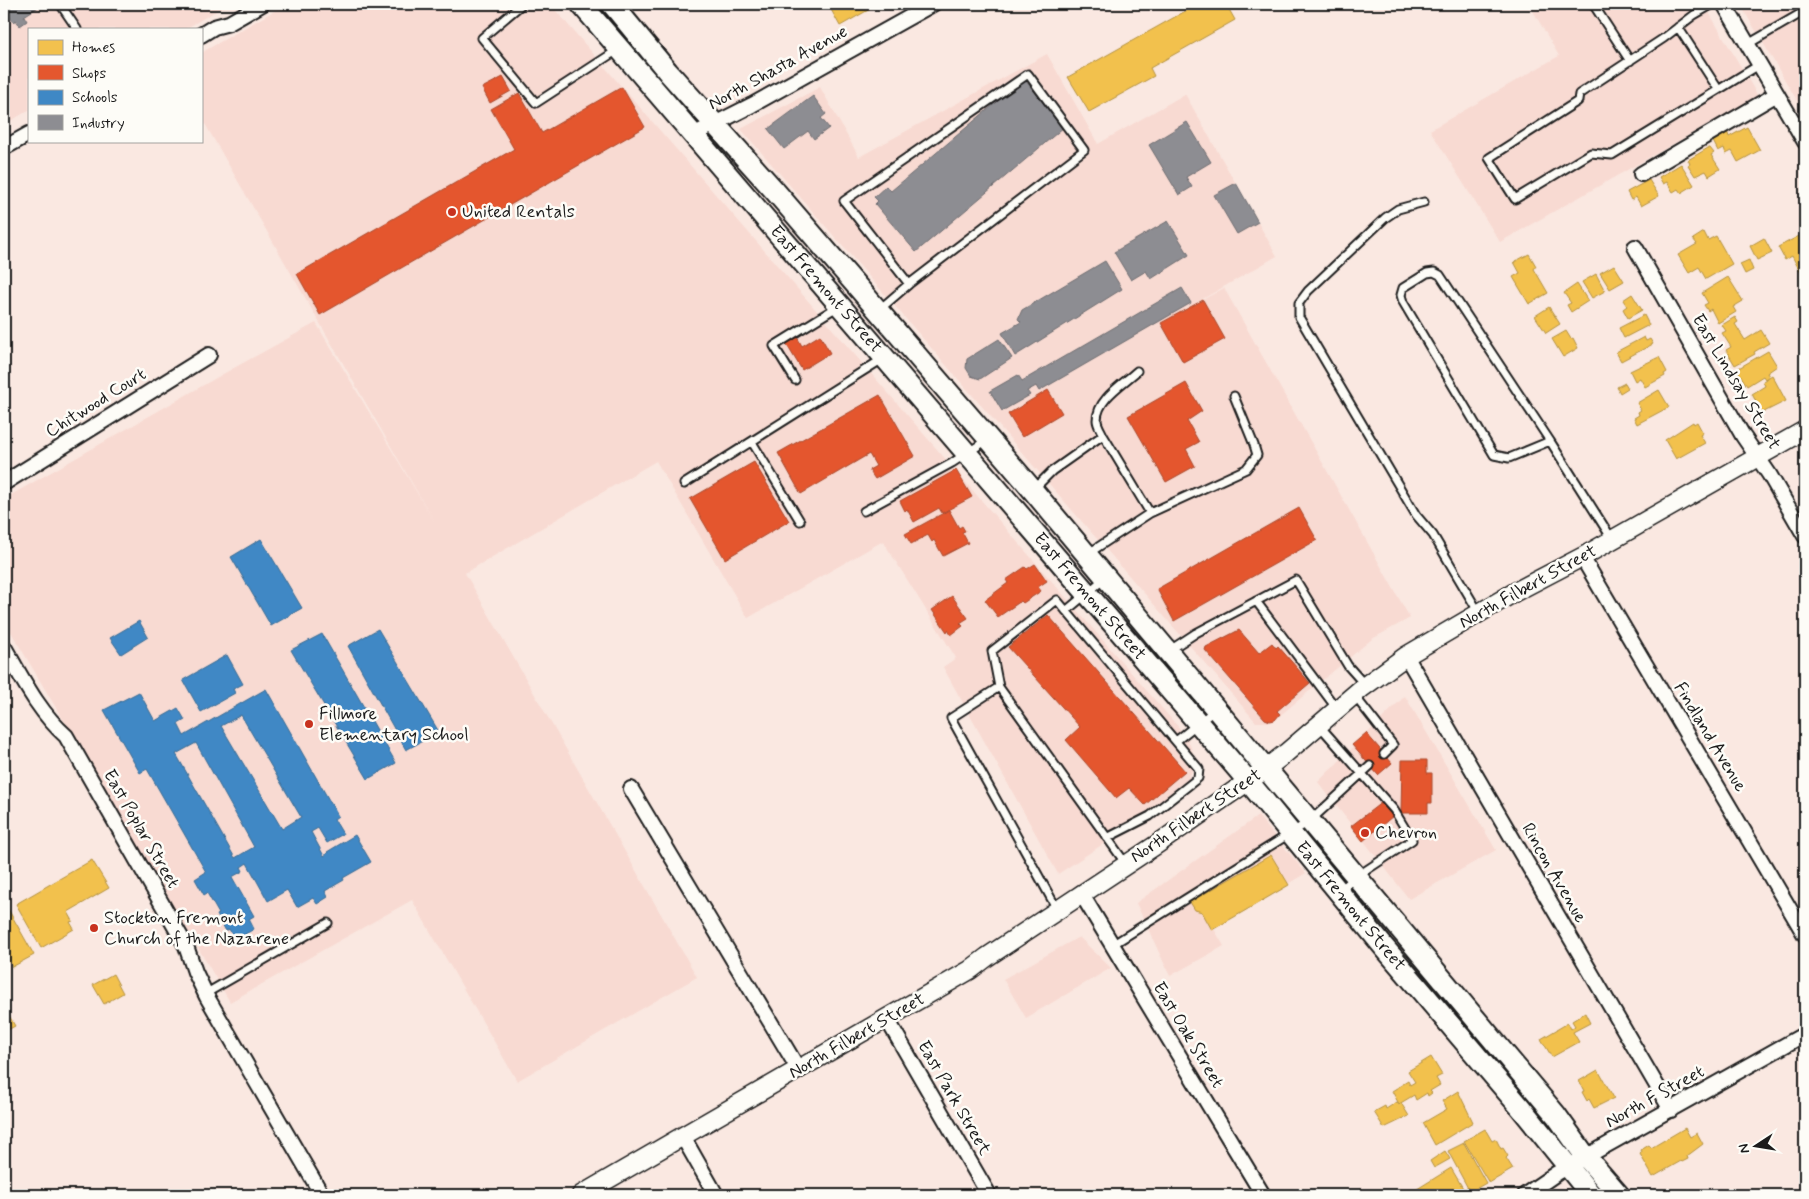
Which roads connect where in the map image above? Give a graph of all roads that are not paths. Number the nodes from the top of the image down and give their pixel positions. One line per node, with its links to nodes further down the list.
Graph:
1 (60, 4): 12 (lane)
2 (262, 4): 13 (street)
3 (522, 4): 15 (lane)
4 (581, 4): 15 (main road, East Fremont Street)
5 (612, 4): 20 (main road, East Fremont Street)
6 (933, 4): 20 (street, North Shasta Avenue)
7 (1593, 4): 16 (lane)
8 (1713, 4): 11 (lane)
9 (1724, 4): 14 (street)
10 (1805, 11): 14 (lane)
11 (1678, 27): 16 (lane); 18 (lane)
12 (76, 28)
13 (202, 33)
14 (1748, 44): 17 (street)
15 (619, 49): 22 (main road, East Fremont Street)
16 (1630, 61): 18 (lane)
17 (1759, 64): 18 (lane); 19 (street)
18 (1718, 89)
19 (1776, 94): 23 (street); 25 (street)
20 (715, 124): 22 (street, North Shasta Avenue); 30 (main road, East Fremont Street)
21 (28, 135): 24 (street)
22 (693, 136): 29 (main road, East Fremont Street)
23 (1805, 142)
24 (4, 148)
25 (1641, 174)
26 (1424, 202): 57 (lane)
27 (1635, 247): 42 (street, East Lindsay Street)
28 (909, 284): 28 (lane); 30 (lane)
29 (840, 306): 32 (main road, East Fremont Street); 34 (lane)
30 (878, 311): 38 (main road, East Fremont Street)
31 (209, 354): 43 (street, Chitwood Court)
32 (885, 358): 40 (lane); 41 (main road, East Fremont Street)
33 (1137, 372): 37 (lane)
34 (794, 380)
35 (1234, 396): 47 (lane)
36 (1805, 430): 42 (street, North Filbert Street)
37 (1103, 435): 45 (lane); 47 (lane)
38 (988, 439): 41 (lane); 45 (main road, East Fremont Street)
39 (1550, 441): 39 (lane); 50 (lane)
40 (752, 442): 44 (lane); 48 (lane)
41 (967, 454): 46 (lane); 54 (main road, East Fremont Street)
42 (1757, 457): 49 (street, East Lindsay Street); 50 (street, North Filbert Street)
43 (4, 483)
44 (684, 484)
45 (1033, 490): 51 (main road, East Fremont Street)
46 (864, 511)
47 (1150, 513): 51 (lane)
48 (800, 521)
49 (1805, 536)
50 (1612, 539): 52 (street, North Filbert Street)
51 (1086, 555): 53 (main road, East Fremont Street)
52 (1582, 557): 57 (street, North Filbert Street); 83 (street, Findland Avenue)
53 (1106, 578): 54 (lane); 59 (main road, East Fremont Street)
54 (1087, 593): 56 (lane); 65 (main road, East Fremont Street)
55 (1256, 601): 59 (lane); 62 (lane); 64 (lane)
56 (1066, 610): 61 (lane); 67 (lane)
57 (1480, 614): 60 (street, North Filbert Street)
58 (4, 646): 85 (street, East Poplar Street)
59 (1167, 652): 63 (main road, East Fremont Street)
60 (1406, 656): 62 (street, North Filbert Street); 89 (street, Rincon Avenue)
61 (999, 687): 76 (lane); 81 (lane)
62 (1360, 690): 64 (street, North Filbert Street); 68 (lane)
63 (1215, 709): 65 (lane); 70 (main road, East Fremont Street)
64 (1337, 709): 66 (street, North Filbert Street)
65 (1198, 723): 67 (lane); 72 (main road, East Fremont Street)
66 (1319, 725): 70 (street, North Filbert Street); 71 (lane)
67 (1176, 741): 76 (lane)
68 (1384, 754)
69 (1370, 766): 71 (lane)
70 (1266, 769): 72 (street, North Filbert Street); 74 (main road, East Fremont Street)
71 (1362, 774): 74 (lane); 78 (lane)
72 (1248, 781): 75 (main road, East Fremont Street); 77 (street, North Filbert Street)
73 (632, 789): 88 (street)
74 (1310, 821): 75 (lane); 78 (main road, East Fremont Street)
75 (1291, 834): 79 (main road, East Fremont Street); 84 (lane)
76 (1108, 838): 77 (lane)
77 (1126, 864): 80 (street, North Filbert Street)
78 (1356, 877): 79 (lane); 91 (main road, East Fremont Street)
79 (1338, 891): 92 (main road, East Fremont Street)
80 (1081, 893): 81 (street, North Filbert Street); 84 (street, East Oak Street)
81 (1057, 909): 86 (street, North Filbert Street)
82 (328, 923): 85 (lane)
83 (1805, 935)
84 (1112, 945): 97 (street, East Oak Street)
85 (205, 994): 93 (street, East Poplar Street)
86 (887, 1019): 88 (street, North Filbert Street); 96 (street, East Park Street)
87 (1805, 1034): 89 (street, North F Street)
88 (798, 1070): 90 (street, North Filbert Street)
89 (1671, 1110): 91 (street, North F Street)
90 (682, 1137): 94 (street, North Filbert Street); 95 (street)
91 (1586, 1157): 92 (street, North F Street); 100 (main road, East Fremont Street)
92 (1568, 1167): 98 (street, North F Street); 99 (main road, East Fremont Street)
93 (322, 1195)
94 (580, 1195)
95 (716, 1195)
96 (989, 1195)
97 (1263, 1195)
98 (1525, 1195)
99 (1591, 1195)
100 (1619, 1195)

